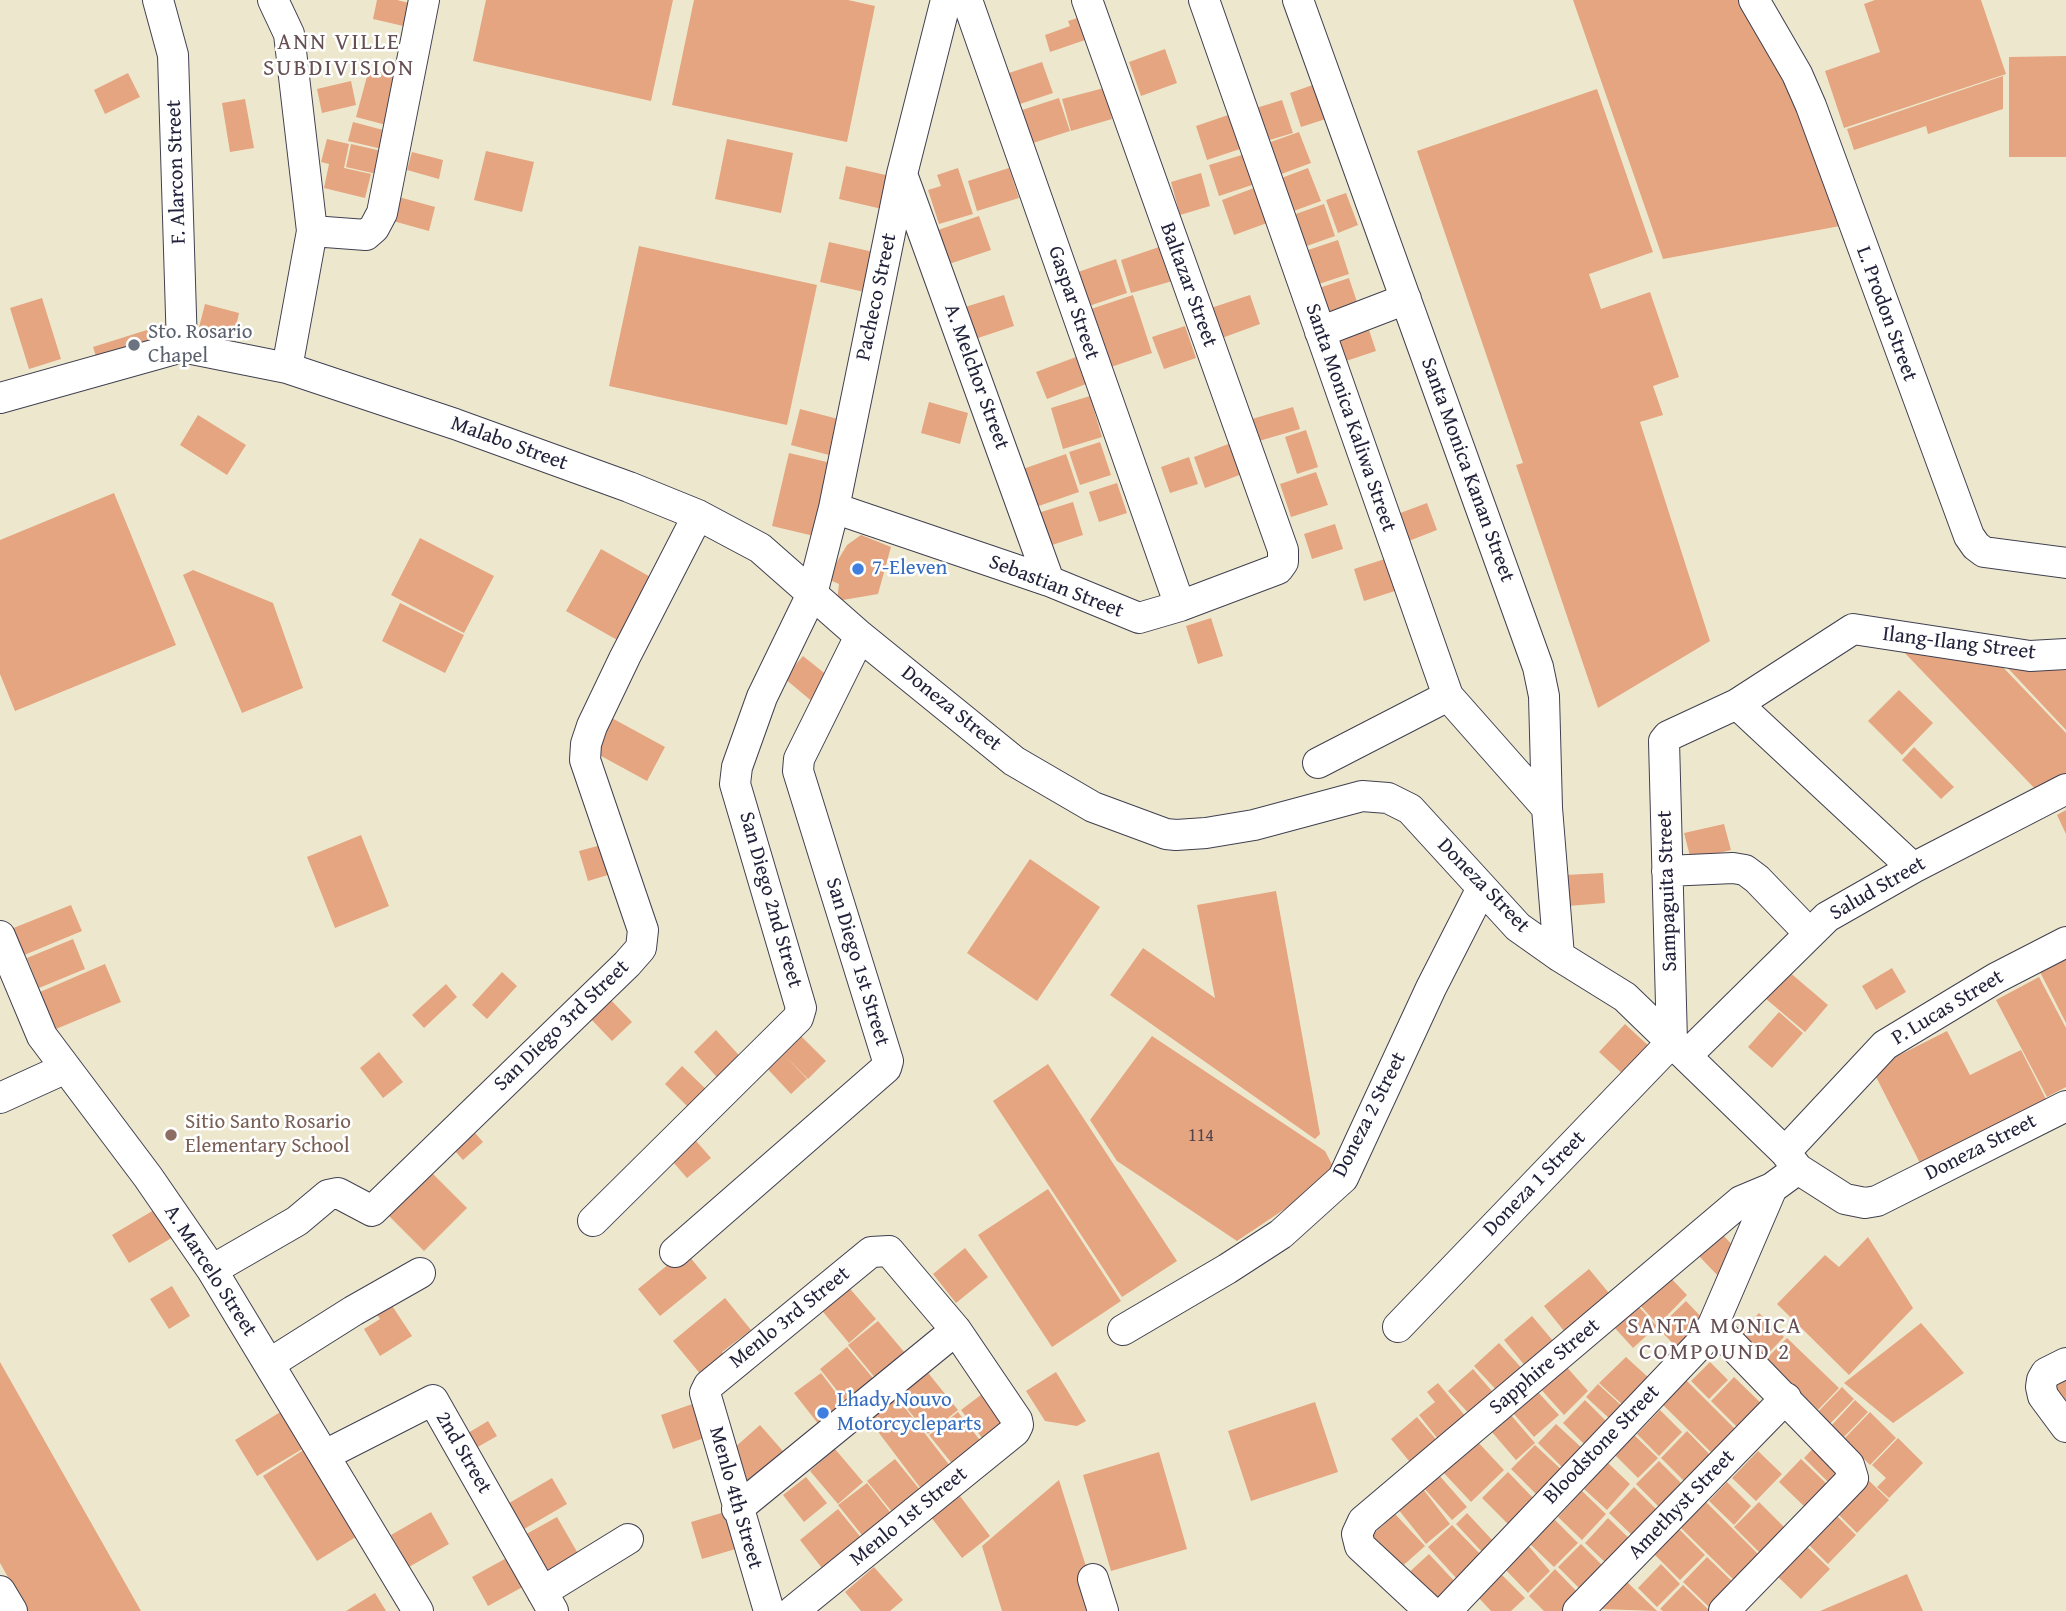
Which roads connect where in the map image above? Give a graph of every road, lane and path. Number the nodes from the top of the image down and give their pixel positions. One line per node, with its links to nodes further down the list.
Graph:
1 (158, 0): 14 (street, F. Alarcon Street)
2 (273, 0): 11 (street)
3 (424, 0): 11 (street)
4 (946, 0): 10 (street, Pacheco Street)
5 (967, 0): 23 (street, Gaspar Street)
6 (1087, 0): 20 (street, Baltazar Street)
7 (1204, 0): 13 (street, Santa Monica Kaliwa Street)
8 (1298, 0): 12 (street, Santa Monica Kanan Street)
9 (1754, 0): 19 (street, L. Prodon Street)
10 (902, 174): 17 (street, Pacheco Street); 21 (street, A. Melchor Street)
11 (312, 230): 15 (street)
12 (1406, 299): 13 (street); 30 (street, Santa Monica Kanan Street)
13 (1320, 332): 26 (street, Santa Monica Kaliwa Street)
14 (182, 346): 15 (street, Malabo Street); 16 (street)
15 (287, 368): 18 (street, Malabo Street)
16 (0, 398)
17 (834, 508): 21 (street, Sebastian Street); 22 (street, Pacheco Street)
18 (698, 515): 22 (street, Malabo Street); 46 (street, San Diego 3rd Street)
19 (2066, 563)
20 (1278, 569): 23 (street, Sebastian Street)
21 (1049, 581): 23 (street, Sebastian Street)
22 (812, 594): 24 (street, Doneza Street); 44 (street, San Diego 2nd Street)
23 (1180, 606)
24 (860, 636): 33 (street, Doneza Street); 45 (street, San Diego 1st Street)
25 (2066, 654): 27 (street, Ilang-Ilang Street)
26 (1448, 696): 28 (street); 30 (street, Santa Monica Kaliwa Street)
27 (1737, 704): 31 (street); 32 (street, Sampaguita Street)
28 (1318, 763)
29 (2066, 789): 31 (street, Salud Street)
30 (1547, 808): 37 (street, Santa Monica Kanan Street)
31 (1913, 868): 34 (street, Salud Street)
32 (1667, 871): 34 (street); 38 (street, Sampaguita Street)
33 (1482, 888): 37 (street, Doneza Street); 51 (street, Doneza 2 Street)
34 (1810, 934): 38 (street, Salud Street)
35 (0, 936): 39 (street, A. Marcelo Street)
36 (2066, 942): 42 (street, P. Lucas Street)
37 (1559, 956): 38 (street, Doneza Street)
38 (1679, 1048): 42 (street, Doneza Street); 49 (street, Doneza 1 Street)
39 (66, 1068): 40 (street); 46 (street, A. Marcelo Street)
40 (0, 1098)
41 (2066, 1106): 42 (street, Doneza Street)
42 (1792, 1161): 43 (street, Sapphire Street)
43 (1772, 1188): 48 (street, Bloodstone Street); 68 (street, Sapphire Street)
44 (593, 1221)
45 (675, 1252)
46 (212, 1270): 52 (street, A. Marcelo Street)
47 (420, 1273): 52 (street)
48 (1713, 1325): 55 (street); 69 (street, Bloodstone Street)
49 (1398, 1327)
50 (956, 1330): 54 (street, Menlo 3rd Street); 58 (street); 66 (street, Menlo 1st Street)
51 (1123, 1330)
52 (269, 1364): 57 (street, A. Marcelo Street)
53 (2056, 1368): 56 (street)
54 (709, 1385): 58 (street, Menlo 4th Street)
55 (1786, 1398): 70 (street, Amethyst Street); 71 (street)
56 (2066, 1427)
57 (325, 1455): 62 (street, 2nd Street); 64 (street, A. Marcelo Street)
58 (737, 1508): 65 (street, Menlo 4th Street)
59 (628, 1539): 62 (street)
60 (1093, 1579): 67 (street)
61 (0, 1591): 63 (street)
62 (548, 1601)
63 (12, 1611)
64 (418, 1611)
65 (769, 1611)
66 (793, 1611)
67 (1103, 1611)
68 (1430, 1611)
69 (1446, 1611)
70 (1577, 1611)
71 (1724, 1611)

